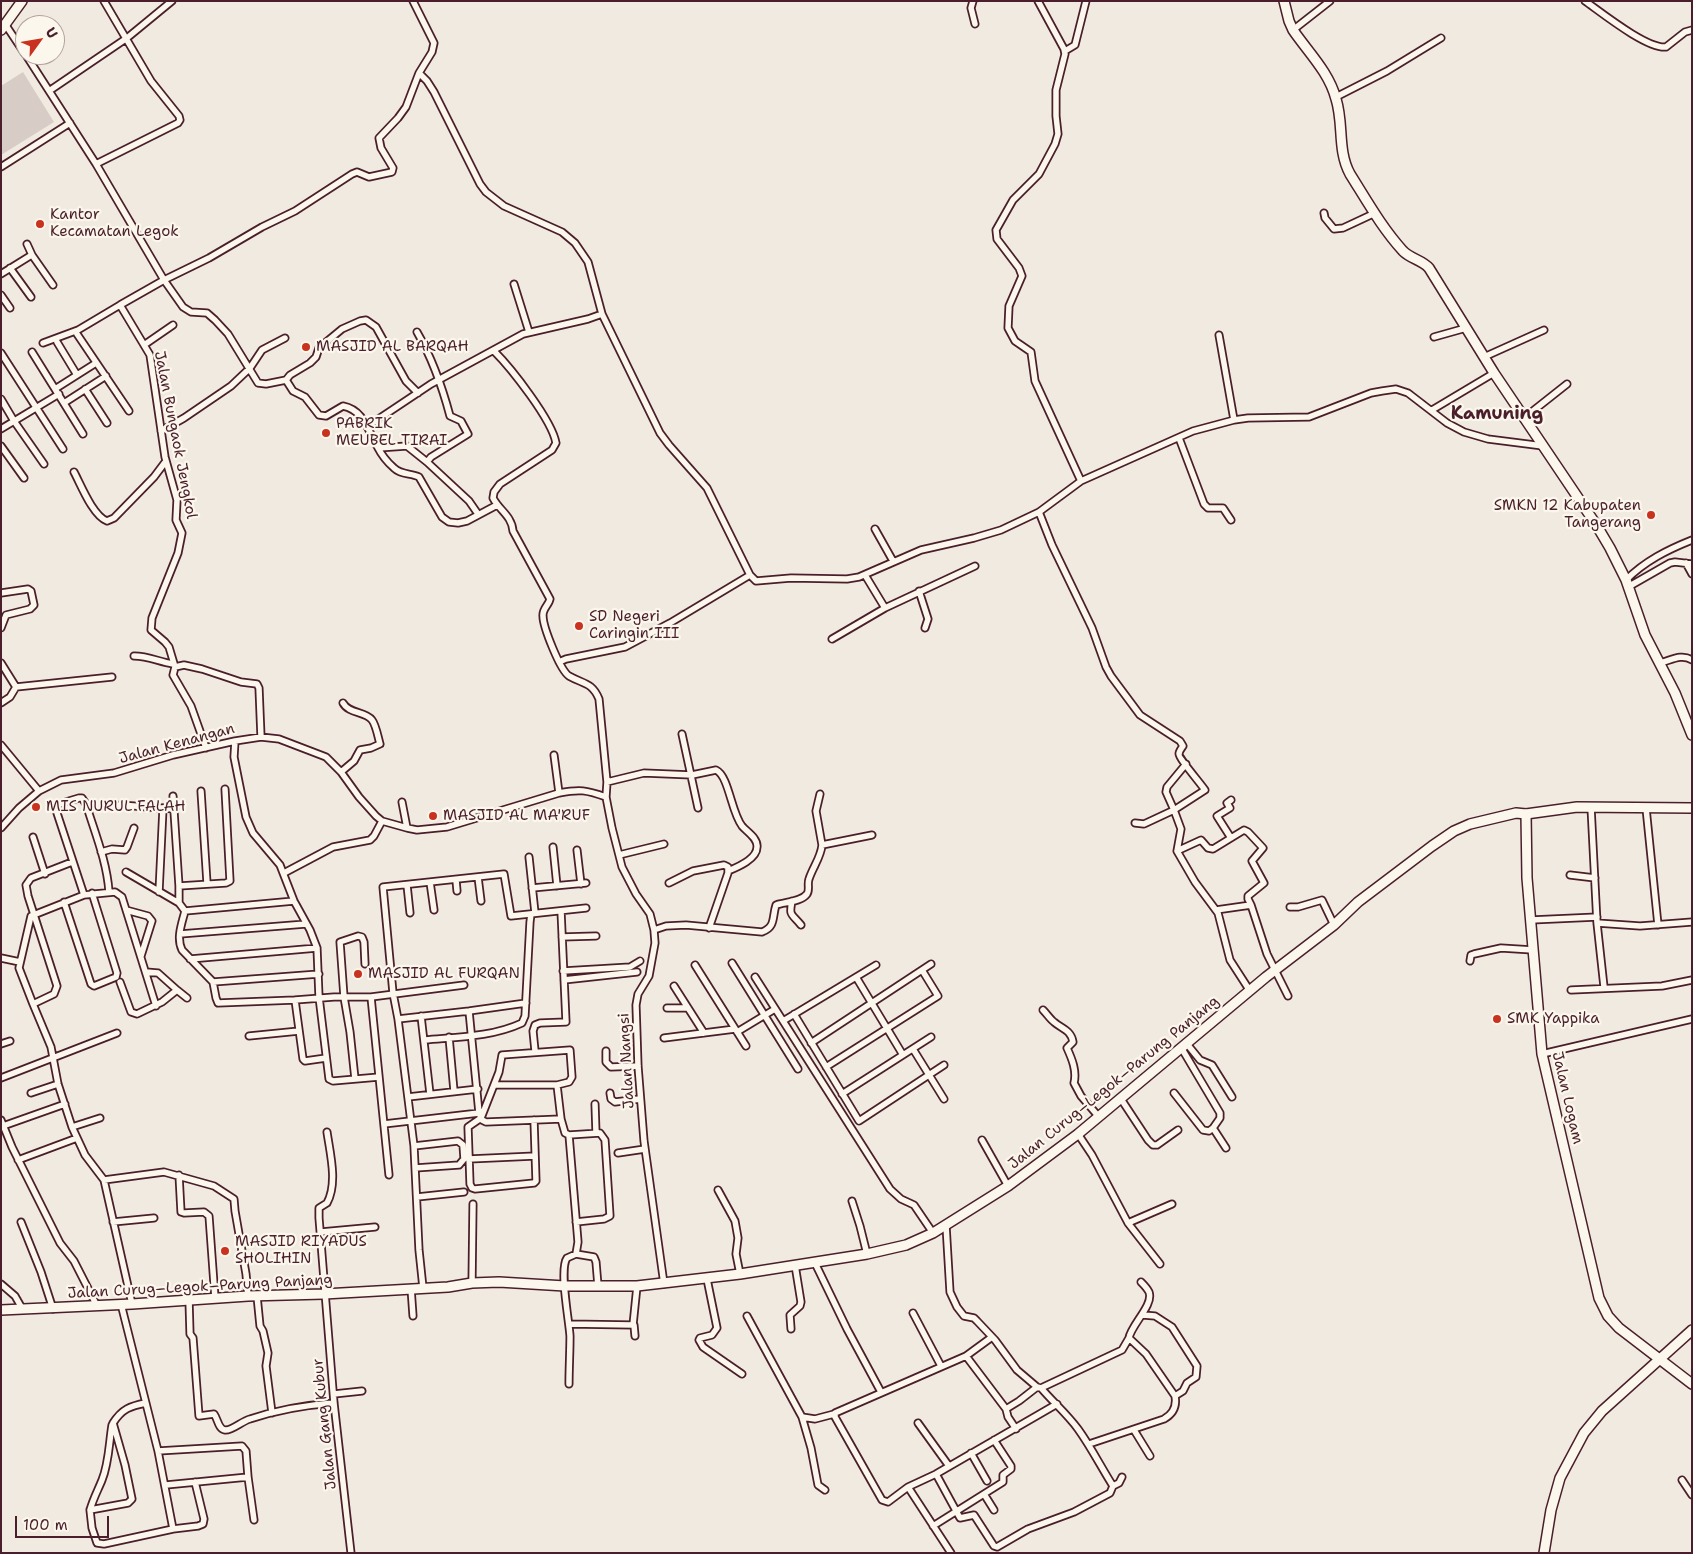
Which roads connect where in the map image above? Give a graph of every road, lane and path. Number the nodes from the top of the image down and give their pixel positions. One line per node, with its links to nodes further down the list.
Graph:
1 (22, 1): 12 (main road)
2 (104, 1): 15 (street)
3 (172, 1): 15 (street)
4 (413, 1): 20 (street)
5 (973, 1): 11 (street)
6 (1038, 1): 18 (street)
7 (1086, 1): 18 (street)
8 (1284, 1): 13 (main road)
9 (1330, 1): 13 (street)
10 (1585, 1): 14 (street)
11 (975, 24)
12 (3, 27): 17 (street)
13 (1293, 30): 22 (main road)
14 (1692, 30)
15 (127, 38): 21 (street); 24 (street)
16 (1441, 38): 22 (street)
17 (15, 42)
18 (1064, 51): 90 (street)
19 (32, 65): 21 (street)
20 (419, 74): 32 (street); 39 (street)
21 (49, 91): 23 (street)
22 (1336, 96): 27 (main road)
23 (70, 123): 24 (street); 25 (street)
24 (96, 164): 32 (street)
25 (1, 167)
26 (1324, 213): 27 (street)
27 (1374, 214): 41 (main road)
28 (27, 244): 29 (street)
29 (32, 255): 30 (street); 34 (street)
30 (10, 268): 31 (street); 36 (street)
31 (1, 274)
32 (164, 280): 37 (street); 57 (street)
33 (514, 284): 44 (street)
34 (53, 285)
35 (1, 295): 38 (street)
36 (31, 297)
37 (120, 305): 50 (street); 51 (street, Jalan Bungaok Jengkol)
38 (10, 308)
39 (602, 314): 44 (street); 101 (street)
40 (173, 325): 51 (street)
41 (1466, 328): 47 (street); 55 (main road)
42 (1544, 330): 55 (street)
43 (417, 332): 62 (street)
44 (530, 332): 52 (street)
45 (77, 334): 56 (street)
46 (1218, 335): 73 (street)
47 (1434, 337)
48 (285, 338): 57 (street)
49 (57, 342): 59 (street)
50 (43, 343)
51 (144, 345): 78 (street, Jalan Bungaok Jengkol)
52 (494, 351): 62 (street); 91 (street)
53 (32, 352): 65 (street)
54 (1, 353): 69 (street)
55 (1484, 357): 58 (main road)
56 (96, 363): 59 (street); 60 (street)
57 (250, 368): 61 (street); 78 (street)
58 (1494, 373): 70 (street); 72 (main road)
59 (77, 375): 65 (street)
60 (106, 376): 64 (street); 71 (street)
61 (286, 380): 66 (street); 76 (street)
62 (440, 380): 66 (street); 86 (street)
63 (1567, 384): 72 (street)
64 (85, 389): 68 (street); 75 (street)
65 (57, 391): 68 (street); 69 (street)
66 (418, 393): 76 (street)
67 (1, 399): 74 (street)
68 (64, 404): 79 (street)
69 (35, 407): 74 (street); 84 (street)
70 (1432, 410): 73 (street); 82 (street)
71 (129, 411)
72 (1524, 418): 82 (main road)
73 (1234, 420): 80 (street)
74 (14, 421): 77 (street); 87 (street)
75 (107, 423)
76 (368, 426): 83 (street)
77 (1, 429)
78 (162, 431): 85 (street, Jalan Bungaok Jengkol)
79 (83, 434)
80 (1179, 438): 90 (street); 94 (street)
81 (1, 446): 89 (street)
82 (1543, 446): 103 (main road)
83 (378, 448): 86 (street); 93 (street)
84 (62, 449)
85 (166, 461): 88 (street); 115 (street, Jalan Bungaok Jengkol)
86 (427, 462): 93 (street)
87 (44, 464)
88 (74, 472)
89 (24, 478)
90 (1081, 481): 92 (street)
91 (497, 505): 93 (street); 112 (street)
92 (1039, 512): 97 (street); 127 (street)
93 (478, 514)
94 (1231, 520)
95 (875, 529): 97 (street)
96 (1692, 540): 103 (street)
97 (893, 561): 102 (street)
98 (1689, 564): 100 (street); 103 (street)
99 (975, 566): 104 (street)
100 (1692, 574)
101 (750, 575): 102 (street); 112 (street)
102 (865, 575): 106 (street)
103 (1627, 583): 114 (main road)
104 (919, 591): 106 (street); 108 (street)
105 (1, 593): 107 (street)
106 (885, 608): 109 (street)
107 (1, 628)
108 (924, 628)
109 (832, 639)
110 (134, 656): 115 (street)
111 (1692, 660): 114 (street)
112 (559, 662): 130 (street, Jalan Nangsi)
113 (1, 663): 117 (street)
114 (1659, 663): 121 (main road)
115 (174, 665): 122 (street); 125 (street, Jalan Bungaok Jengkol)
116 (112, 678): 117 (street)
117 (16, 686): 118 (street)
118 (1, 703)
119 (343, 703): 128 (street)
120 (682, 734): 129 (street)
121 (1692, 735)
122 (262, 737): 123 (street, Jalan Kenangan); 128 (street, Jalan Kenangan)
123 (235, 740): 125 (street, Jalan Kenangan); 168 (street)
124 (1, 745): 132 (street)
125 (206, 748): 132 (street, Jalan Kenangan)
126 (554, 755): 134 (street)
127 (1186, 764): 147 (street); 147 (street)
128 (341, 772): 149 (street, Jalan Kenangan)
129 (692, 775): 130 (street); 143 (street); 166 (street)
130 (607, 782): 137 (street, Jalan Nangsi)
131 (225, 789): 175 (street)
132 (38, 791): 151 (street, Jalan Kenangan)
133 (201, 791): 175 (street)
134 (559, 792): 137 (street, Jalan Kenangan); 153 (street, Jalan Kenangan)
135 (820, 794): 158 (street)
136 (173, 796): 146 (street)
137 (606, 797): 163 (street, Jalan Nangsi)
138 (1231, 800): 156 (street)
139 (402, 802): 153 (street)
140 (120, 805): 142 (street)
141 (1591, 807): 144 (main road, Jalan Curug–Legok–Parung Panjang); 148 (main road, Jalan Curug–Legok–Parung Panjang); 172 (street)
142 (162, 808): 146 (street); 183 (street)
143 (698, 808)
144 (1646, 808): 145 (main road, Jalan Curug–Legok–Parung Panjang); 208 (street)
145 (1692, 808)
146 (174, 810): 178 (street)
147 (1174, 810): 150 (street); 161 (street)
148 (1526, 814): 202 (main road, Jalan Logam); 207 (main road, Jalan Curug–Legok–Parung Panjang)
149 (382, 821): 153 (street, Jalan Kenangan); 168 (street)
150 (1135, 823)
151 (1, 828)
152 (134, 828): 162 (street)
153 (407, 828)
154 (872, 835): 158 (street)
155 (33, 837): 169 (street)
156 (1231, 838): 161 (street); 191 (street)
157 (664, 844): 163 (street)
158 (822, 845): 188 (street)
159 (553, 847): 179 (street)
160 (577, 850): 179 (street)
161 (1177, 851): 196 (street)
162 (101, 852): 165 (street); 182 (street)
163 (619, 855): 210 (street, Jalan Nangsi)
164 (529, 857): 180 (street)
165 (72, 862): 169 (street); 185 (street)
166 (728, 871): 176 (street); 209 (street)
167 (126, 872): 183 (street)
168 (284, 873): 187 (street)
169 (45, 874): 200 (street)
170 (1570, 875): 172 (street)
171 (478, 877): 173 (street); 186 (street); 201 (street)
172 (1595, 878): 203 (street)
173 (456, 880): 174 (street); 181 (street)
174 (430, 882): 177 (street); 195 (street)
175 (207, 883): 178 (street)
176 (669, 883)
177 (407, 885): 199 (street); 244 (street)
178 (179, 886): 190 (street)
179 (556, 886): 180 (street)
180 (532, 888): 201 (street)
181 (457, 891)
182 (109, 892): 184 (street); 194 (street)
183 (159, 892): 190 (street)
184 (92, 893): 185 (street); 189 (street)
185 (84, 895): 189 (street)
186 (482, 900)
187 (294, 901): 197 (street); 205 (street)
188 (792, 901): 206 (street); 209 (street)
189 (64, 902): 200 (street)
190 (179, 903): 197 (street)
191 (1252, 905): 196 (street); 228 (street)
192 (1290, 907): 207 (street)
193 (586, 908): 198 (street)
194 (126, 910): 216 (street); 216 (street)
195 (434, 910)
196 (1216, 910): 243 (street)
197 (185, 911): 211 (street)
198 (561, 911): 201 (street); 213 (street)
199 (410, 913)
200 (35, 914): 221 (street); 253 (street)
201 (533, 914): 251 (street)
202 (1531, 920): 203 (street); 215 (main road, Jalan Logam)
203 (1597, 920): 208 (street); 240 (street)
204 (1692, 922): 208 (street)
205 (306, 924): 211 (street); 214 (street)
206 (800, 925)
207 (1334, 925): 228 (main road, Jalan Curug–Legok–Parung Panjang)
208 (1658, 925)
209 (708, 928): 210 (street)
210 (654, 930): 290 (street, Jalan Nangsi)
211 (180, 934): 218 (street)
212 (596, 936): 213 (street)
213 (562, 937): 232 (street)
214 (317, 948): 218 (street); 231 (street)
215 (1533, 950): 220 (street); 285 (main road, Jalan Logam)
216 (141, 956): 229 (street)
217 (1, 958): 221 (street)
218 (190, 959): 237 (street)
219 (640, 961): 232 (street)
220 (1470, 961)
221 (20, 962): 253 (street)
222 (732, 963): 261 (street)
223 (365, 964): 247 (street)
224 (931, 964): 227 (street)
225 (695, 965): 267 (street)
226 (876, 965): 234 (street)
227 (922, 970): 252 (street); 266 (street)
228 (1275, 971): 243 (main road, Jalan Curug–Legok–Parung Panjang); 246 (street)
229 (146, 972): 241 (street); 254 (street)
230 (637, 972): 232 (street)
231 (319, 974): 237 (street); 249 (street)
232 (564, 976): 283 (street)
233 (755, 977): 257 (street)
234 (856, 977): 252 (street); 260 (street)
235 (1692, 980): 240 (street)
236 (120, 982): 254 (street)
237 (214, 982): 250 (street)
238 (464, 986): 244 (street)
239 (674, 986): 256 (street)
240 (1604, 987): 242 (street)
241 (177, 990): 248 (street); 254 (street)
242 (1571, 990)
243 (1250, 991): 281 (main road, Jalan Curug–Legok–Parung Panjang)
244 (393, 994): 245 (street); 263 (street)
245 (371, 996): 247 (street); 294 (street)
246 (1288, 996)
247 (344, 997): 249 (street); 296 (street)
248 (187, 998)
249 (319, 998): 250 (street); 288 (street)
250 (295, 1000): 268 (street)
251 (526, 1003): 259 (street); 271 (street)
252 (872, 1003): 266 (street); 278 (street)
253 (33, 1004): 287 (street)
254 (156, 1006)
255 (667, 1008): 256 (street)
256 (688, 1008): 270 (street)
257 (775, 1008): 261 (street); 265 (street)
258 (1043, 1010): 315 (street)
259 (469, 1011): 262 (street); 271 (street)
260 (794, 1014): 265 (street); 278 (street)
261 (764, 1015): 267 (street); 292 (street)
262 (421, 1016): 263 (street); 276 (street)
263 (398, 1018): 307 (street)
264 (1692, 1019): 285 (street)
265 (783, 1021): 357 (street)
266 (888, 1028): 286 (street); 291 (street)
267 (736, 1030): 270 (street); 280 (street)
268 (299, 1031): 272 (street); 288 (street)
269 (117, 1033): 287 (street)
270 (704, 1033): 275 (street)
271 (472, 1035): 273 (street); 300 (street)
272 (250, 1036)
273 (449, 1037): 276 (street); 301 (street)
274 (931, 1037): 282 (street)
275 (664, 1038)
276 (425, 1040): 305 (street)
277 (10, 1041): 279 (street)
278 (811, 1042): 291 (street)
279 (1, 1044)
280 (746, 1046)
281 (1184, 1046): 308 (street); 311 (main road, Jalan Curug–Legok–Parung Panjang); 323 (street)
282 (913, 1049): 286 (street); 293 (street)
283 (535, 1052): 298 (street); 299 (street)
284 (606, 1052): 290 (street)
285 (1542, 1054): 396 (main road, Jalan Logam)
286 (903, 1055): 306 (street)
287 (53, 1058): 295 (street); 297 (street)
288 (326, 1058): 296 (street)
289 (944, 1065): 293 (street)
290 (638, 1066): 309 (street, Jalan Nangsi)
291 (826, 1067): 306 (street)
292 (798, 1069)
293 (929, 1075): 306 (street); 310 (street)
294 (379, 1076): 296 (street); 321 (street)
295 (1, 1078)
296 (355, 1078)
297 (58, 1084): 302 (street); 312 (street)
298 (494, 1085): 299 (street); 314 (street)
299 (557, 1085): 318 (street)
300 (478, 1089): 301 (street); 314 (street)
301 (454, 1091): 305 (street)
302 (32, 1093)
303 (610, 1093): 309 (street)
304 (1174, 1093): 323 (street)
305 (430, 1094): 307 (street)
306 (842, 1094)
307 (408, 1097): 319 (street)
308 (1232, 1097)
309 (640, 1099): 333 (street, Jalan Nangsi)
310 (944, 1099)
311 (1121, 1100): 315 (main road, Jalan Curug–Legok–Parung Panjang); 324 (street)
312 (65, 1104): 320 (street); 322 (street)
313 (595, 1104): 326 (street)
314 (480, 1116): 317 (street); 319 (street); 336 (street)
315 (1099, 1117): 327 (main road, Jalan Curug–Legok–Parung Panjang)
316 (100, 1118): 322 (street)
317 (534, 1120): 318 (street); 335 (street)
318 (561, 1120): 328 (street)
319 (411, 1121): 321 (street); 331 (street)
320 (2, 1123): 337 (street)
321 (384, 1124): 340 (street)
322 (72, 1127): 329 (street)
323 (1213, 1128): 332 (street)
324 (1178, 1130)
325 (327, 1132): 356 (street, Jalan Gang Kubur)
326 (596, 1133): 328 (street); 352 (street)
327 (1078, 1134): 342 (main road, Jalan Curug–Legok–Parung Panjang); 353 (street)
328 (569, 1135): 352 (street)
329 (77, 1138): 337 (street); 341 (street)
330 (982, 1140): 342 (street)
331 (414, 1146): 338 (street); 338 (street)
332 (1226, 1148)
333 (645, 1149): 334 (street); 368 (street, Jalan Nangsi)
334 (618, 1153)
335 (535, 1156): 336 (street); 336 (street)
336 (469, 1159)
337 (18, 1160): 380 (street)
338 (415, 1168): 345 (street)
339 (179, 1175): 341 (street); 375 (street); 376 (street)
340 (389, 1175)
341 (104, 1180): 351 (street)
342 (1008, 1186): 354 (main road, Jalan Curug–Legok–Parung Panjang)
343 (718, 1190): 363 (street)
344 (464, 1192): 345 (street)
345 (417, 1197): 373 (street)
346 (852, 1201): 359 (street)
347 (472, 1204): 366 (street)
348 (1172, 1204): 353 (street)
349 (154, 1218): 351 (street)
350 (21, 1222): 381 (street)
351 (113, 1222): 379 (street)
352 (576, 1222): 358 (street)
353 (1128, 1223): 361 (street)
354 (946, 1225): 357 (main road, Jalan Curug–Legok–Parung Panjang); 393 (street)
355 (374, 1227): 356 (street)
356 (321, 1232): 374 (street, Jalan Gang Kubur)
357 (933, 1233): 359 (main road, Jalan Curug–Legok–Parung Panjang)
358 (576, 1254): 369 (street); 370 (street)
359 (867, 1254): 360 (main road, Jalan Curug–Legok–Parung Panjang)
360 (815, 1263): 362 (main road, Jalan Curug–Legok–Parung Panjang); 403 (street)
361 (1160, 1264)
362 (795, 1265): 363 (main road, Jalan Curug–Legok–Parung Panjang); 390 (street)
363 (740, 1274): 364 (main road, Jalan Curug–Legok–Parung Panjang)
364 (706, 1279): 368 (main road, Jalan Curug–Legok–Parung Panjang); 398 (street)
365 (1141, 1282): 385 (street)
366 (472, 1283): 369 (main road, Jalan Curug–Legok–Parung Panjang); 373 (main road, Jalan Curug–Legok–Parung Panjang)
367 (1, 1284): 383 (street)
368 (664, 1284): 371 (main road, Jalan Curug–Legok–Parung Panjang)
369 (565, 1286): 370 (main road, Jalan Curug–Legok–Parung Panjang); 388 (street)
370 (598, 1286): 371 (main road, Jalan Curug–Legok–Parung Panjang)
371 (637, 1286): 389 (street)
372 (411, 1288): 373 (main road, Jalan Curug–Legok–Parung Panjang); 374 (main road, Jalan Curug–Legok–Parung Panjang); 386 (street)
373 (423, 1288)
374 (324, 1294): 375 (main road, Jalan Curug–Legok–Parung Panjang); 404 (street, Jalan Gang Kubur)
375 (252, 1296): 376 (main road, Jalan Curug–Legok–Parung Panjang); 410 (street)
376 (215, 1298): 377 (main road, Jalan Curug–Legok–Parung Panjang)
377 (189, 1300): 379 (main road, Jalan Curug–Legok–Parung Panjang); 410 (street)
378 (121, 1304): 379 (main road, Jalan Curug–Legok–Parung Panjang); 380 (main road, Jalan Curug–Legok–Parung Panjang); 407 (street)
379 (132, 1304)
380 (97, 1306): 381 (main road, Jalan Curug–Legok–Parung Panjang)
381 (53, 1309): 383 (main road, Jalan Curug–Legok–Parung Panjang)
382 (1, 1310): 383 (main road, Jalan Curug–Legok–Parung Panjang)
383 (23, 1310)
384 (913, 1313): 397 (street)
385 (1143, 1315): 394 (street); 405 (street)
386 (413, 1316)
387 (748, 1316): 412 (street)
388 (568, 1324): 389 (street); 399 (street)
389 (634, 1325): 392 (street)
390 (791, 1329)
391 (1692, 1330): 396 (main road)
392 (635, 1336)
393 (992, 1337): 395 (street); 401 (street)
394 (1129, 1338): 401 (street); 405 (street)
395 (966, 1356): 397 (street); 409 (street)
396 (1660, 1360): 400 (main road, Jalan Logam); 444 (main road)
397 (941, 1366): 403 (street)
398 (742, 1374)
399 (569, 1384)
400 (1692, 1384)
401 (1039, 1388): 408 (street); 409 (street)
402 (362, 1391): 404 (street)
403 (881, 1392): 411 (street)
404 (334, 1394): 406 (street, Jalan Gang Kubur)
405 (1175, 1396): 416 (street)
406 (334, 1402): 410 (street); 442 (street, Jalan Gang Kubur)
407 (146, 1403): 413 (street); 419 (street)
408 (1057, 1404): 415 (street); 418 (street)
409 (1006, 1409): 415 (street)
410 (272, 1413)
411 (834, 1414): 412 (street); 431 (street)
412 (802, 1417): 432 (street)
413 (113, 1423): 435 (street); 435 (street)
414 (918, 1423): 422 (street)
415 (1016, 1429): 417 (street)
416 (1134, 1430): 418 (street); 421 (street)
417 (994, 1440): 420 (street); 433 (street)
418 (1089, 1444): 430 (street)
419 (158, 1451): 424 (street); 429 (street)
420 (971, 1453): 422 (street); 427 (street)
421 (1150, 1456)
422 (949, 1466): 423 (street)
423 (936, 1474): 431 (street); 437 (street)
424 (248, 1477): 428 (street); 438 (street)
425 (1122, 1477): 430 (street)
426 (1682, 1480): 434 (street)
427 (987, 1481)
428 (195, 1482): 429 (street); 440 (street)
429 (166, 1485): 440 (street)
430 (1113, 1486): 441 (street)
431 (908, 1487): 439 (street)
432 (825, 1490)
433 (984, 1494): 436 (street); 437 (street)
434 (1692, 1495)
435 (90, 1510): 440 (street)
436 (994, 1510)
437 (956, 1512): 439 (street); 441 (street)
438 (254, 1520)
439 (932, 1526): 443 (street)
440 (173, 1529)
441 (999, 1550)
442 (351, 1553)
443 (951, 1553)
444 (1544, 1553)

